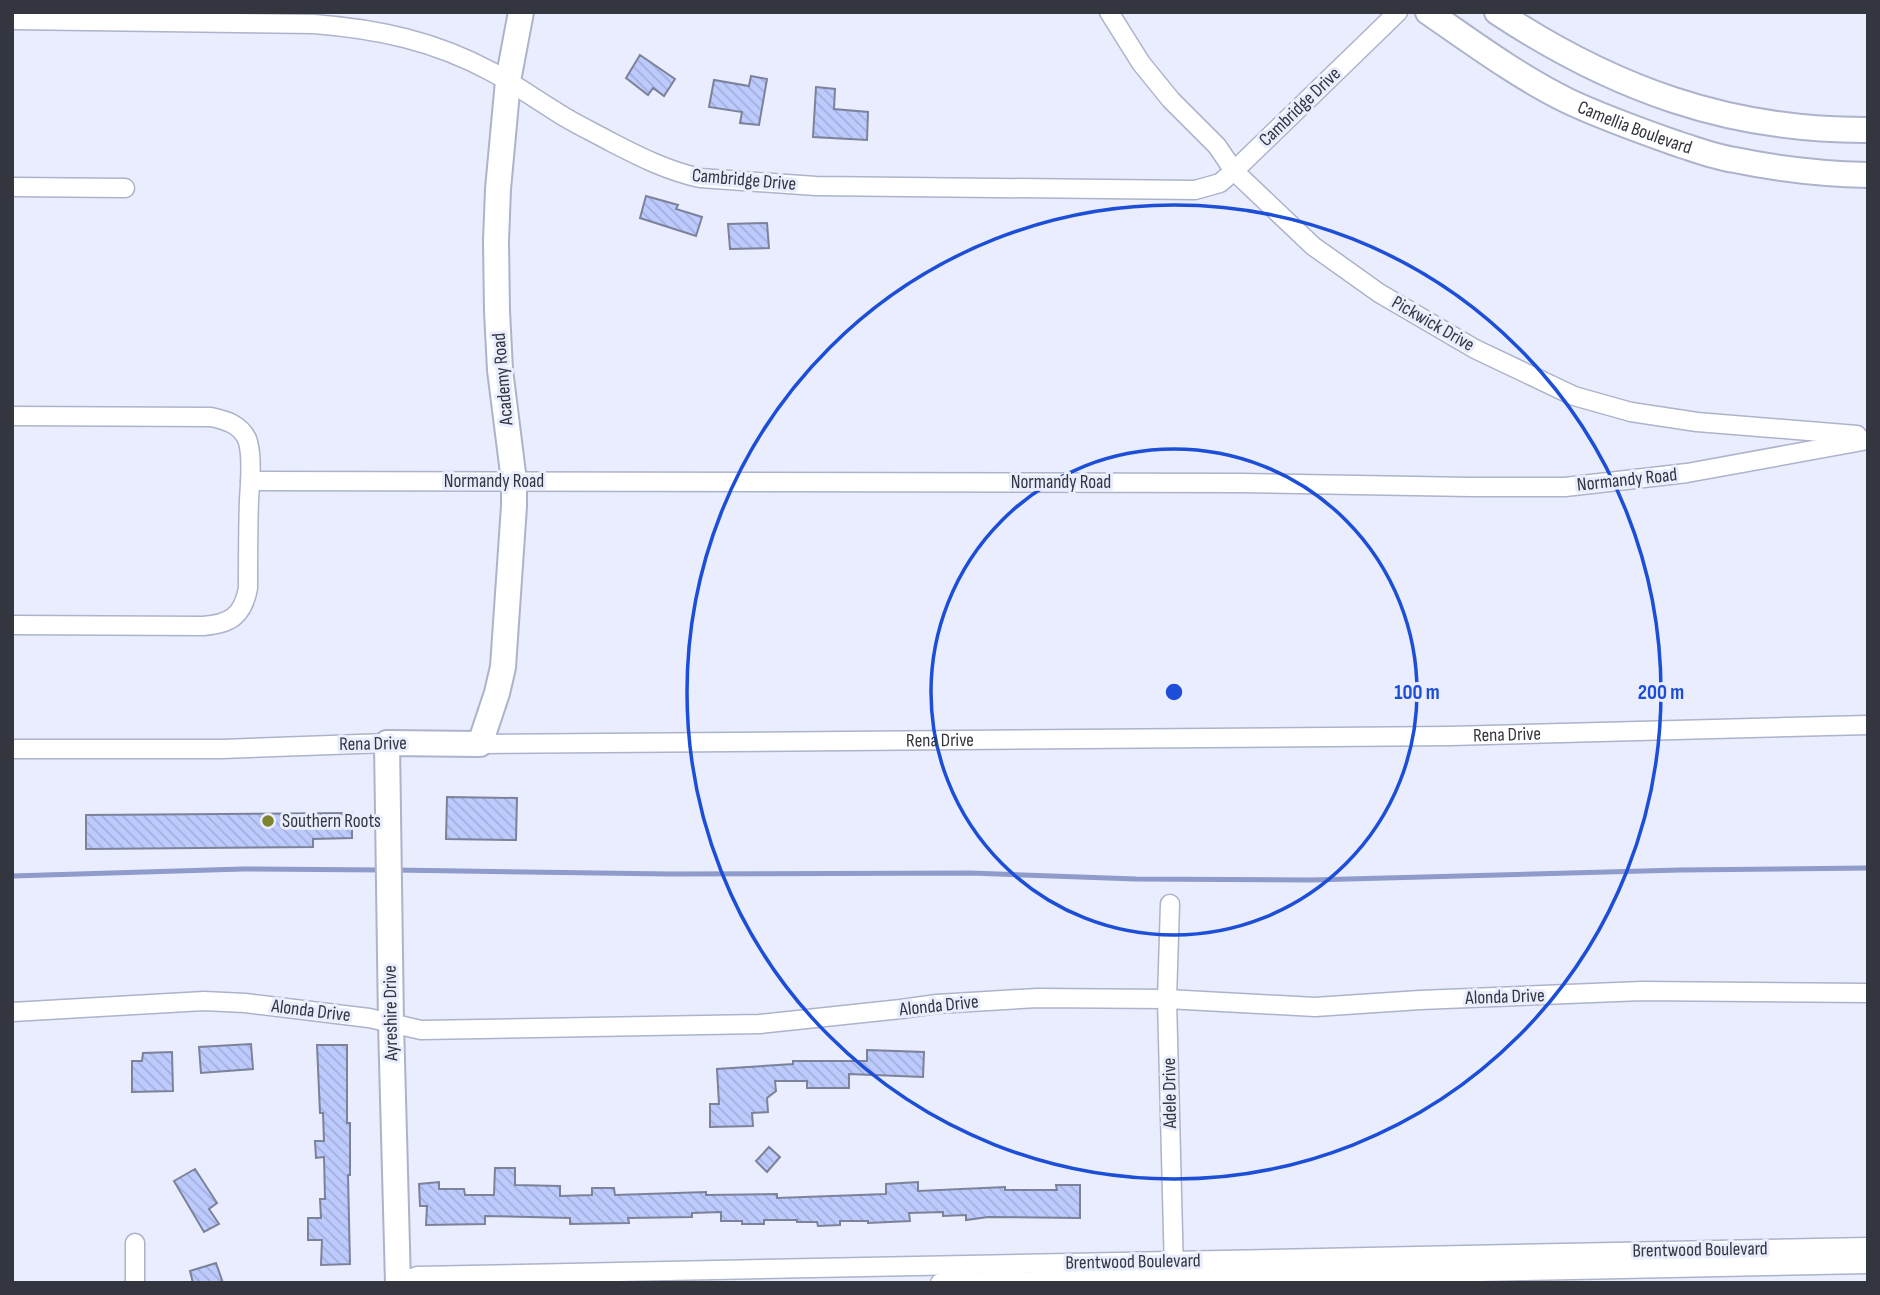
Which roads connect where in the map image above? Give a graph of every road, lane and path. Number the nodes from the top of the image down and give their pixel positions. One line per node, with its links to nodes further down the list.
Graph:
1 (520, 12): 7 (street, Academy Road)
2 (1108, 12): 9 (street, Pickwick Drive)
3 (1398, 12): 9 (street, Cambridge Drive)
4 (1428, 12): 10 (street, Camellia Boulevard)
5 (1497, 12): 8 (street, Camellia Boulevard)
6 (12, 20): 7 (street, Cambridge Drive)
7 (508, 81): 9 (street, Cambridge Drive); 16 (street, Academy Road)
8 (1868, 130)
9 (1234, 172): 14 (street, Pickwick Drive)
10 (1868, 174)
11 (12, 187): 12 (street)
12 (125, 188)
13 (12, 416): 15 (street)
14 (1868, 438): 16 (street, Normandy Road)
15 (250, 481): 16 (street, Normandy Road); 17 (street)
16 (514, 481): 20 (street, Academy Road)
17 (12, 625)
18 (1868, 725): 20 (street, Rena Drive)
19 (387, 743): 20 (street, Rena Drive); 21 (street, Rena Drive); 26 (street, Ayreshire Drive)
20 (480, 744)
21 (12, 749)
22 (1170, 904): 24 (street, Adele Drive)
23 (1868, 993): 24 (street, Alonda Drive)
24 (1167, 999): 26 (street, Alonda Drive); 30 (street, Adele Drive)
25 (12, 1012): 26 (street, Alonda Drive)
26 (391, 1024): 32 (street, Ayreshire Drive)
27 (135, 1243): 31 (street)
28 (1868, 1247): 30 (street, Brentwood Boulevard)
29 (1868, 1264): 30 (street, Brentwood Boulevard)
30 (1174, 1274): 32 (street, Brentwood Boulevard); 33 (street, Brentwood Boulevard)
31 (135, 1283)
32 (399, 1283)
33 (940, 1283)

